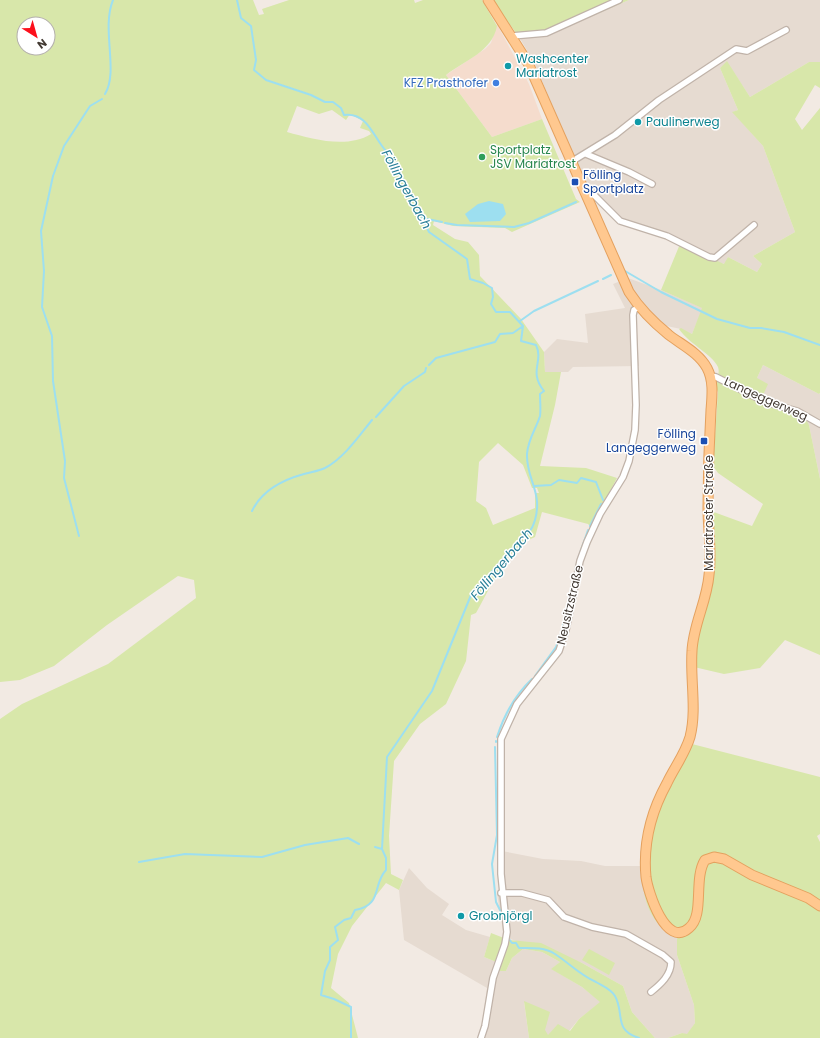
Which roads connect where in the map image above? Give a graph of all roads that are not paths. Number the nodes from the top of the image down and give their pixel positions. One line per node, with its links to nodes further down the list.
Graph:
1 (488, 0): 4 (main road, Mariatroster Straße)
2 (619, 0): 4 (street)
3 (786, 30): 5 (street)
4 (512, 36): 6 (main road, Mariatroster Straße)
5 (586, 154): 6 (street); 7 (street)
6 (571, 162): 8 (main road, Mariatroster Straße)
7 (652, 184)
8 (585, 193): 9 (street); 10 (main road, Mariatroster Straße)
9 (754, 225)
10 (638, 307): 11 (main road, Mariatroster Straße); 13 (street, Neusitzstraße)
11 (710, 376): 12 (street, Langeggerweg); 14 (main road, Mariatroster Straße)
12 (820, 424)
13 (501, 893): 15 (street); 16 (street, Neusitzstraße)
14 (820, 906)
15 (651, 992)
16 (482, 1038)

